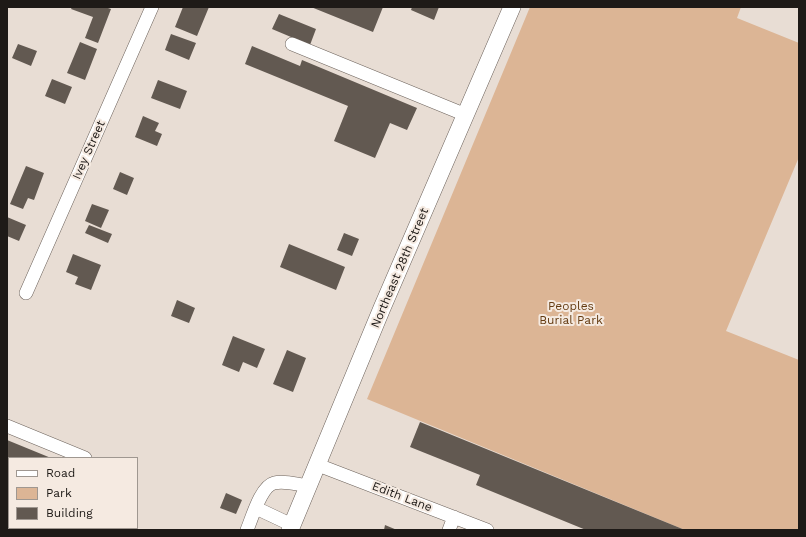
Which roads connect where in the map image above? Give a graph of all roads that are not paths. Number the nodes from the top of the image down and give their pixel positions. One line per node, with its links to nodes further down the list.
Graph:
1 (152, 7): 5 (street, Ivey Street)
2 (512, 7): 4 (main road, Northeast 28th Street)
3 (292, 44): 4 (street)
4 (466, 115): 8 (main road, Northeast 28th Street)
5 (26, 293)
6 (7, 426): 7 (street)
7 (83, 457)
8 (318, 465): 9 (main road, Northeast 28th Street); 11 (street, Edith Lane)
9 (309, 486): 10 (street); 12 (main road, Northeast 28th Street)
10 (256, 508): 12 (street); 13 (street)
11 (454, 517): 14 (street); 15 (street, Edith Lane)
12 (291, 528)
13 (247, 530)
14 (449, 530)
15 (487, 530)

